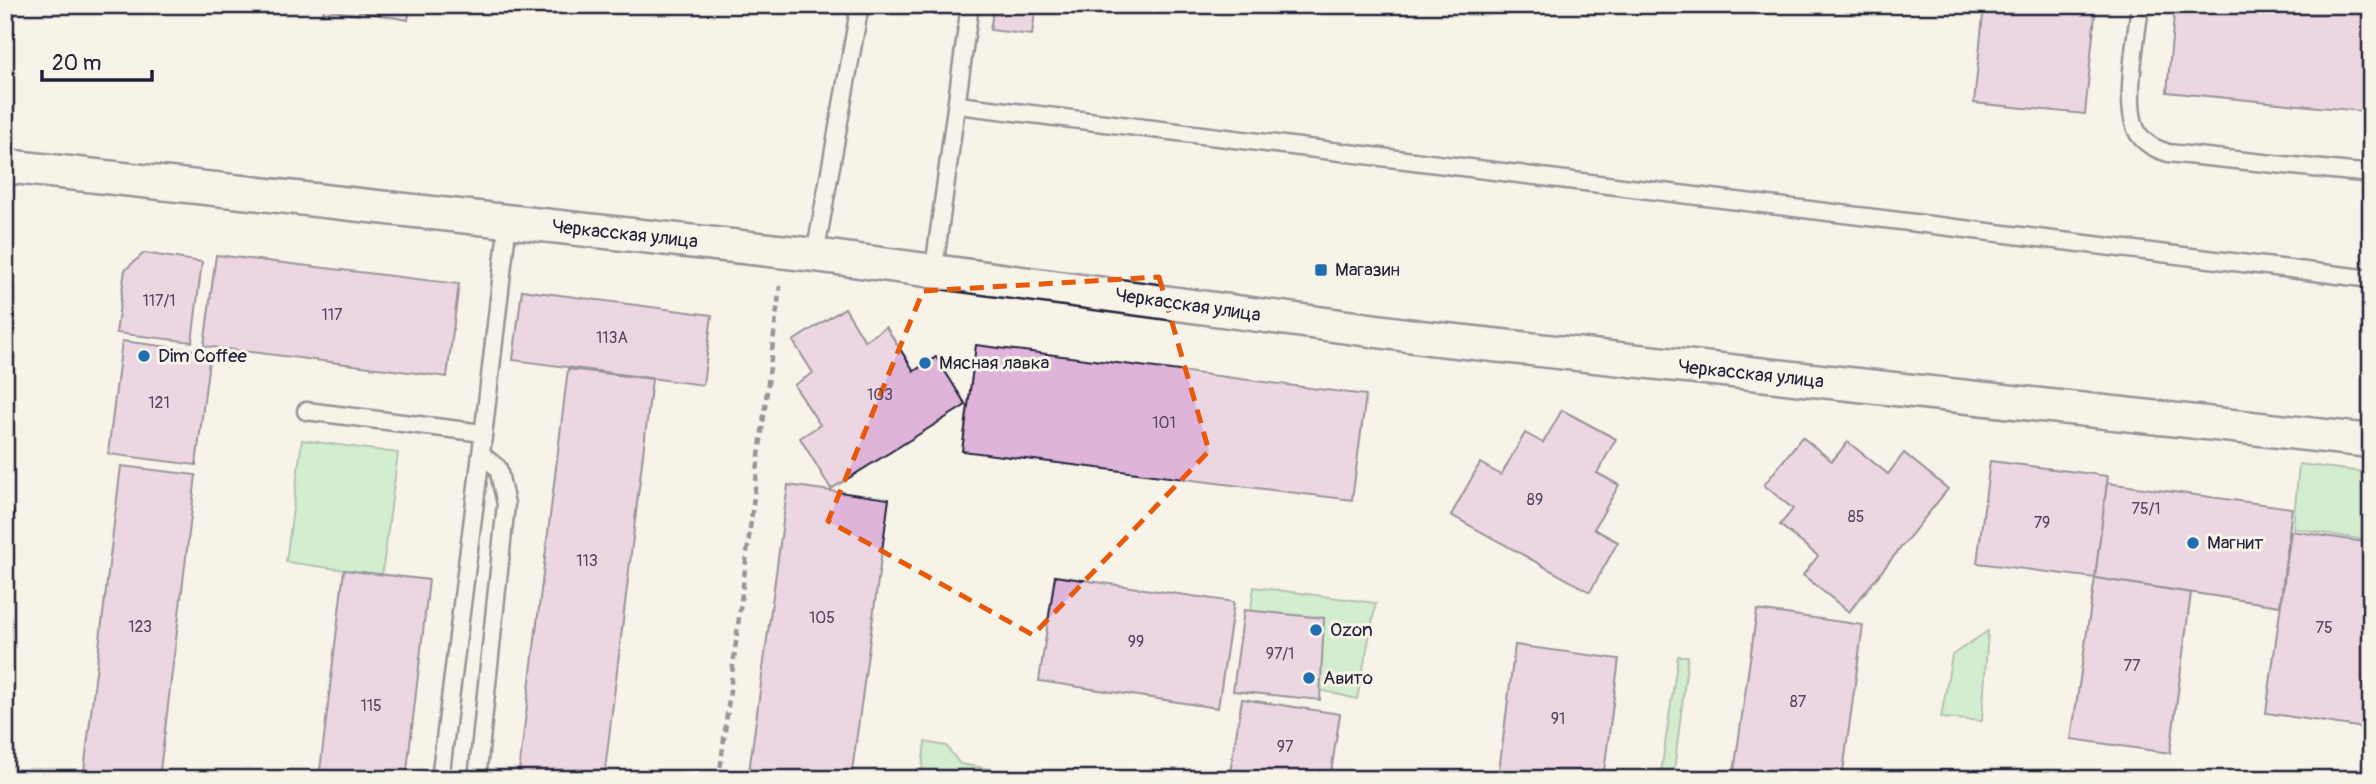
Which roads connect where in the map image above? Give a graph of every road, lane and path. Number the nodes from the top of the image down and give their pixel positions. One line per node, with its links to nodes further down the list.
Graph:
1 (860, 5): 9 (lane)
2 (970, 5): 4 (lane)
3 (2140, 5): 6 (lane)
4 (958, 105): 8 (lane); 10 (lane)
5 (5, 166): 7 (street, Черкасская улица)
6 (2371, 174)
7 (508, 222): 9 (street, Черкасская улица); 13 (lane)
8 (936, 254)
9 (816, 255): 14 (street, Черкасская улица)
10 (2371, 279)
11 (781, 283): 18 (path)
12 (306, 411): 13 (lane)
13 (484, 433): 15 (lane)
14 (2371, 442)
15 (481, 454): 16 (lane); 17 (lane)
16 (440, 779)
17 (477, 779)
18 (719, 779)

